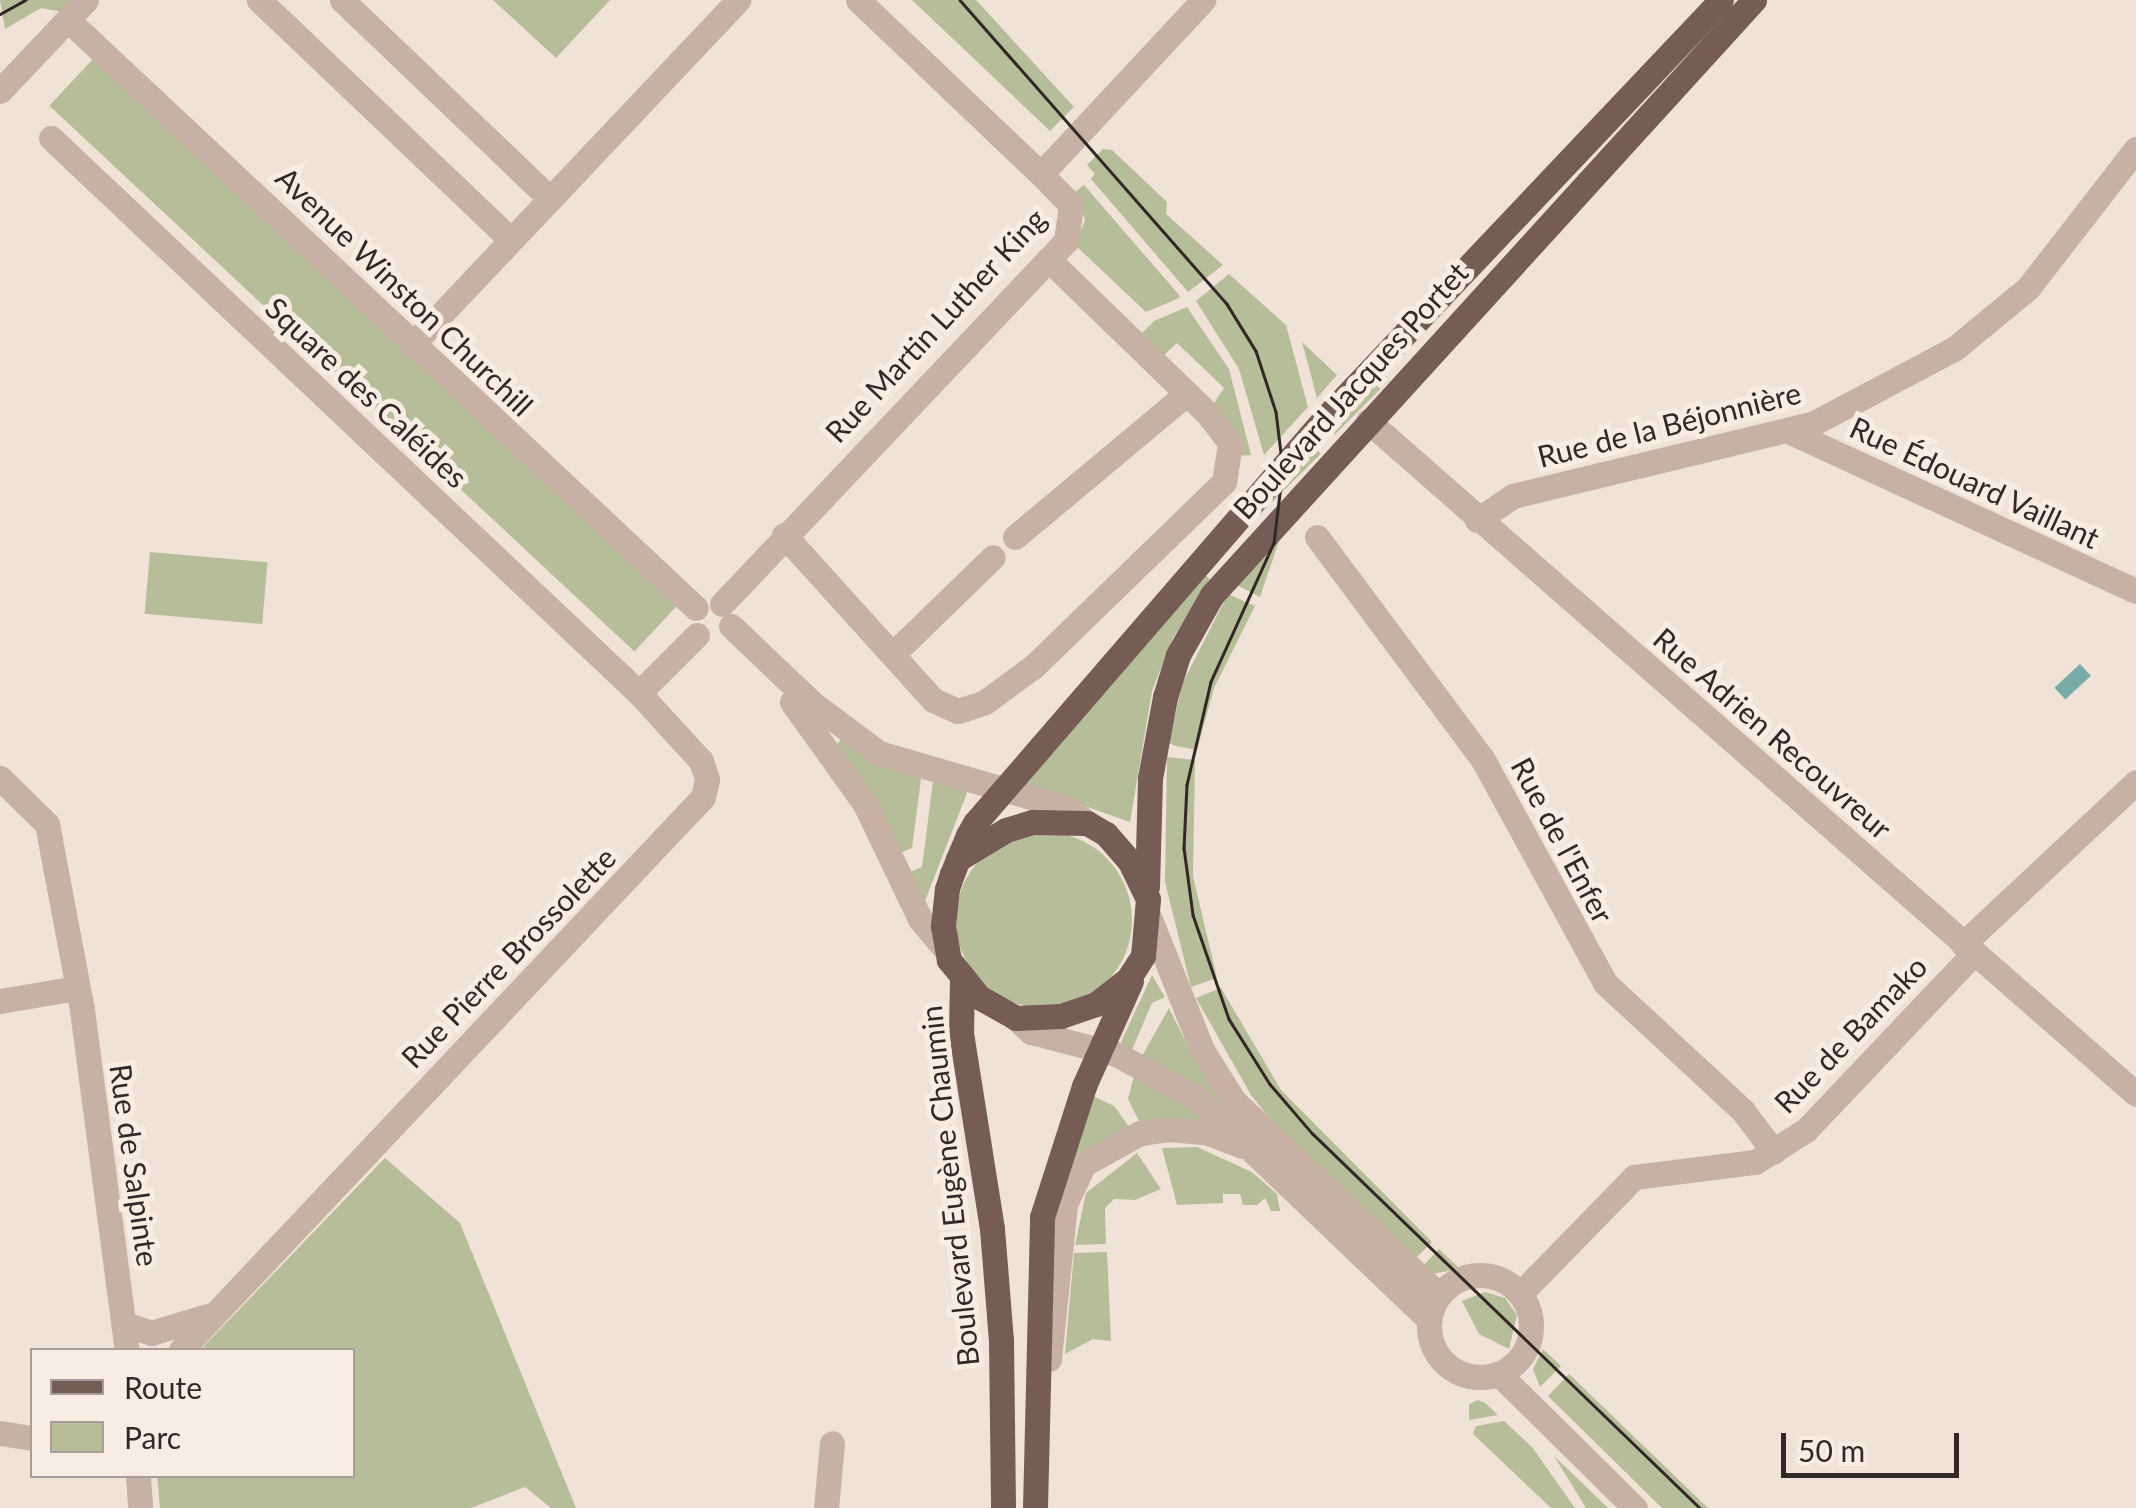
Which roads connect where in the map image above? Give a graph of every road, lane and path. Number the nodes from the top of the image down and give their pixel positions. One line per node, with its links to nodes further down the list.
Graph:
1 (86, 0): 9 (street)
2 (260, 0): 15 (street)
3 (342, 0): 14 (street)
4 (738, 0): 14 (street)
5 (858, 0): 13 (street)
6 (1203, 0): 13 (street, Rue Martin Luther King)
7 (1721, 0): 32 (main road, Boulevard Jacques Portet)
8 (1754, 0): 19 (main road, Boulevard Jacques Portet)
9 (68, 20): 10 (street); 17 (street, Avenue Winston Churchill)
10 (0, 91)
11 (51, 138): 29 (street, Square des Caléides)
12 (2136, 149): 20 (street, Rue de la Béjonnière)
13 (1041, 174): 16 (street, Rue Martin Luther King)
14 (550, 200): 15 (street)
15 (511, 240): 17 (street)
16 (1048, 259): 18 (street); 22 (street, Rue Martin Luther King)
17 (412, 346): 27 (street, Avenue Winston Churchill)
18 (1187, 393): 23 (street); 28 (street)
19 (1368, 421): 21 (street, Rue Adrien Recouvreur); 35 (main road, Boulevard Jacques Portet)
20 (1788, 431): 21 (street, Rue de la Béjonnière); 26 (street, Rue Édouard Vaillant)
21 (1477, 520): 37 (street, Rue Adrien Recouvreur)
22 (784, 534): 27 (street, Rue Martin Luther King); 28 (street)
23 (1015, 537)
24 (1317, 537): 45 (street, Rue de l'Enfer)
25 (993, 558): 28 (street)
26 (2136, 591)
27 (714, 622): 29 (street); 32 (street, Avenue Winston Churchill); 36 (street, Avenue Winston Churchill)
28 (895, 652)
29 (640, 693): 49 (street, Rue Pierre Brossolette)
30 (0, 778): 40 (street, Rue de Salpinte)
31 (2136, 782): 37 (street, Rue de Bamako)
32 (1000, 787): 33 (street, Avenue Winston Churchill); 34 (main road)
33 (1087, 823): 34 (main road); 35 (main road, Avenue Winston Churchill)
34 (958, 859): 36 (main road)
35 (1148, 906): 38 (main road); 48 (street, Avenue Winston Churchill)
36 (944, 948): 39 (main road, Avenue Winston Churchill)
37 (1969, 949): 44 (street, Rue Adrien Recouvreur); 45 (street, Rue de Bamako)
38 (1137, 970): 42 (main road); 43 (main road)
39 (962, 978): 42 (main road, Avenue Winston Churchill); 61 (main road, Boulevard Eugène Chaumin)
40 (78, 988): 41 (street); 51 (street, Rue de Salpinte)
41 (0, 1001)
42 (1016, 1018): 43 (street, Avenue Winston Churchill)
43 (1098, 1049): 46 (street, Avenue Winston Churchill); 54 (main road)
44 (2136, 1094)
45 (1774, 1152): 47 (street, Rue de Bamako)
46 (1260, 1153): 50 (street, Avenue Winston Churchill); 54 (street, Avenue Winston Churchill)
47 (1520, 1294): 48 (street); 53 (street)
48 (1439, 1295): 50 (street)
49 (212, 1314): 51 (street, Rue Pierre Brossolette); 52 (street, Rue Pierre Brossolette)
50 (1430, 1320): 53 (street, Avenue Winston Churchill)
51 (125, 1338)
52 (184, 1348)
53 (1498, 1374): 63 (street)
54 (1038, 1403): 62 (main road)
55 (0, 1433): 56 (street)
56 (30, 1438)
57 (832, 1443): 60 (street)
58 (138, 1478): 59 (street)
59 (140, 1508)
60 (826, 1508)
61 (1003, 1508)
62 (1036, 1508)
63 (1635, 1508)

